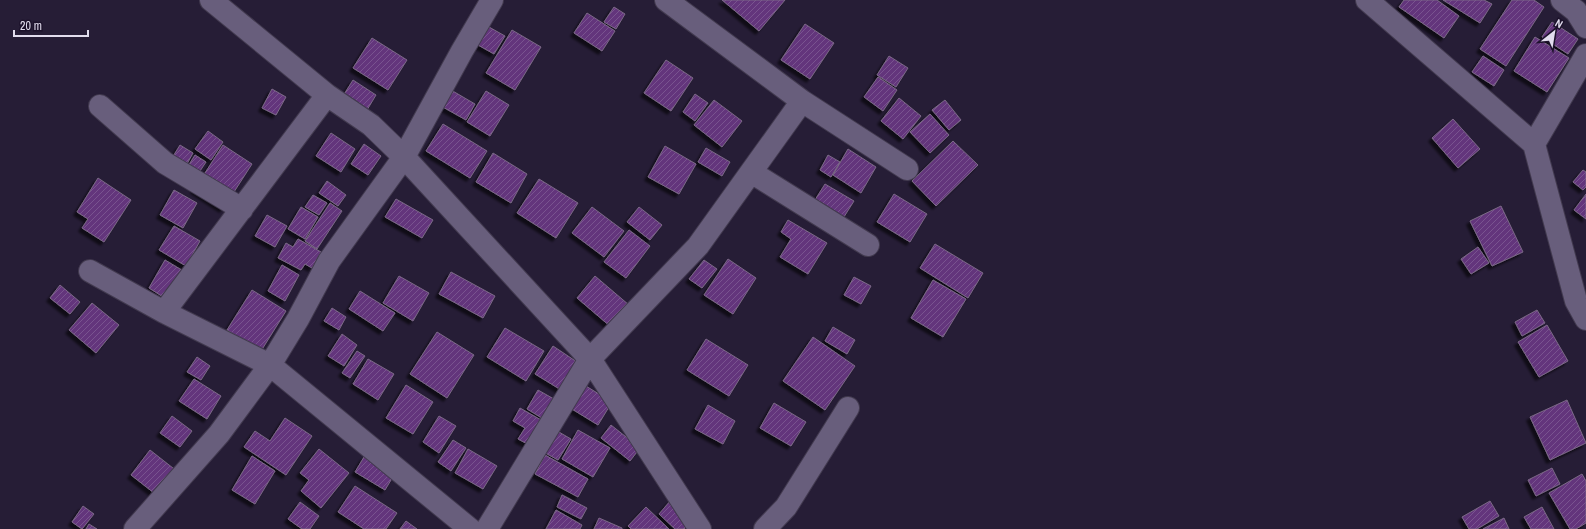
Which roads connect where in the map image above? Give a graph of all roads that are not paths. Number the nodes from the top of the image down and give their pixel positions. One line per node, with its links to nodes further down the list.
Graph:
1 (211, 0): 8 (street)
2 (492, 0): 12 (street)
3 (666, 0): 9 (street)
4 (1367, 0): 11 (street)
5 (1562, 0): 6 (street)
6 (1586, 27)
7 (1586, 55): 11 (street)
8 (327, 95): 12 (street); 15 (street)
9 (802, 101): 13 (street); 14 (street)
10 (100, 106): 15 (street)
11 (1534, 144): 18 (street)
12 (404, 156): 20 (street); 21 (street)
13 (907, 169)
14 (751, 172): 16 (street); 20 (street)
15 (242, 208): 19 (street)
16 (868, 245)
17 (90, 271): 19 (street)
18 (1583, 302)
19 (164, 312): 21 (street)
20 (590, 359): 25 (street); 26 (street)
21 (270, 365): 23 (street); 24 (street)
22 (848, 408): 27 (street)
23 (135, 529)
24 (470, 529)
25 (487, 529)
26 (700, 529)
27 (765, 529)

